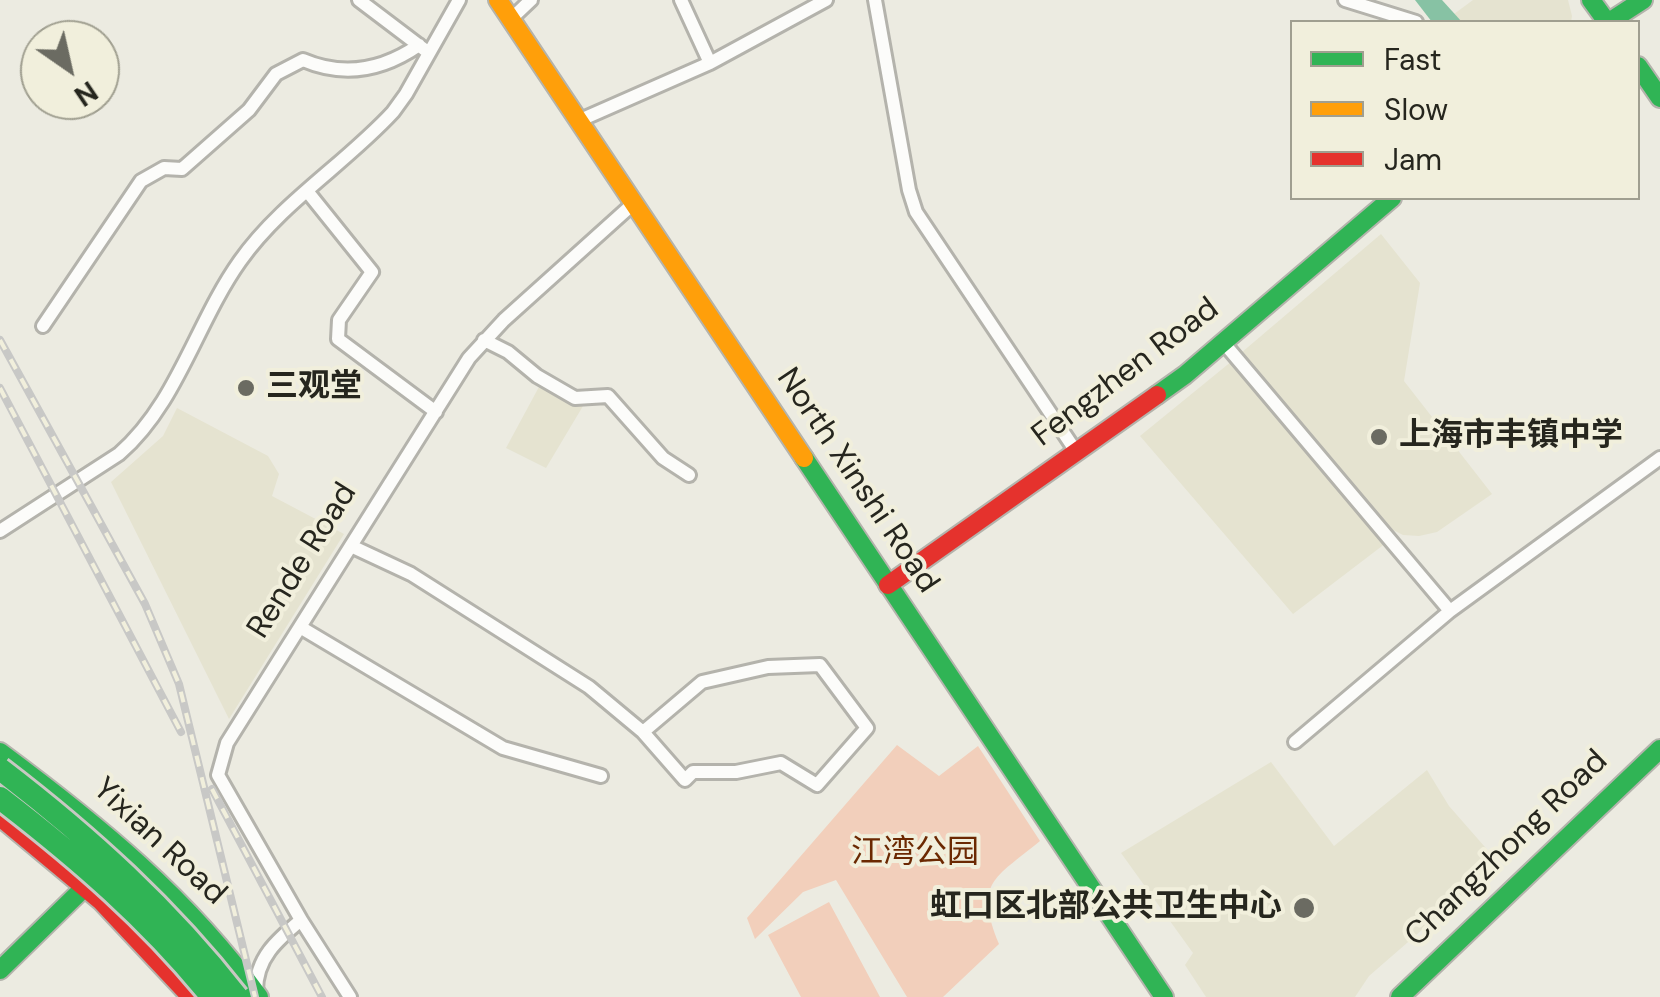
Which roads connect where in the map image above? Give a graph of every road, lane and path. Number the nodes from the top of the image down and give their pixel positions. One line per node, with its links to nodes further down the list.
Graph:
1 (359, 0): 14 (street)
2 (459, 0): 14 (street)
3 (531, 0): 10 (street)
4 (680, 0): 15 (street)
5 (826, 0): 15 (street)
6 (875, 0): 26 (street)
7 (1345, 0): 11 (street)
8 (1591, 0): 12 (main road)
9 (1642, 0): 13 (main road)
10 (504, 10): 18 (main road, North Xinshi Road)
11 (1410, 20)
12 (1606, 20)
13 (1611, 20)
14 (424, 50): 19 (street); 22 (street)
15 (710, 63): 18 (street)
16 (1640, 69): 17 (main road)
17 (1660, 98)
18 (578, 121): 21 (main road, North Xinshi Road)
19 (308, 191): 25 (street); 29 (street)
20 (1390, 200): 24 (main road, Fengzhen Road)
21 (634, 203): 23 (street, Rende Road); 31 (main road, North Xinshi Road)
22 (43, 326)
23 (484, 340): 25 (street, Rende Road); 28 (street)
24 (1223, 342): 26 (main road, Fengzhen Road); 32 (street)
25 (436, 412): 30 (street, Rende Road)
26 (1077, 453): 31 (main road, Fengzhen Road)
27 (1660, 458): 32 (street)
28 (688, 475)
29 (0, 530)
30 (351, 546): 33 (street, Rende Road); 34 (street)
31 (888, 585): 51 (main road, North Xinshi Road)
32 (1450, 611): 35 (street)
33 (300, 627): 40 (street); 45 (street, Rende Road)
34 (644, 732): 34 (street)
35 (1296, 742)
36 (1660, 749): 52 (main road, Changzhong Road)
37 (0, 752): 43 (main road, Yixian Road)
38 (1660, 765): 53 (main road, Changzhong Road)
39 (0, 769): 47 (main road, bridge)
40 (601, 776)
41 (0, 798): 49 (main road, bridge)
42 (0, 817): 44 (main road)
43 (125, 847): 44 (main road); 47 (main road, Yixian Road)
44 (86, 886): 46 (main road); 48 (main road)
45 (300, 920): 47 (street); 50 (street, Rende Road)
46 (0, 970)
47 (251, 995)
48 (192, 997)
49 (212, 997)
50 (350, 997)
51 (1164, 997)
52 (1400, 997)
53 (1420, 997)

